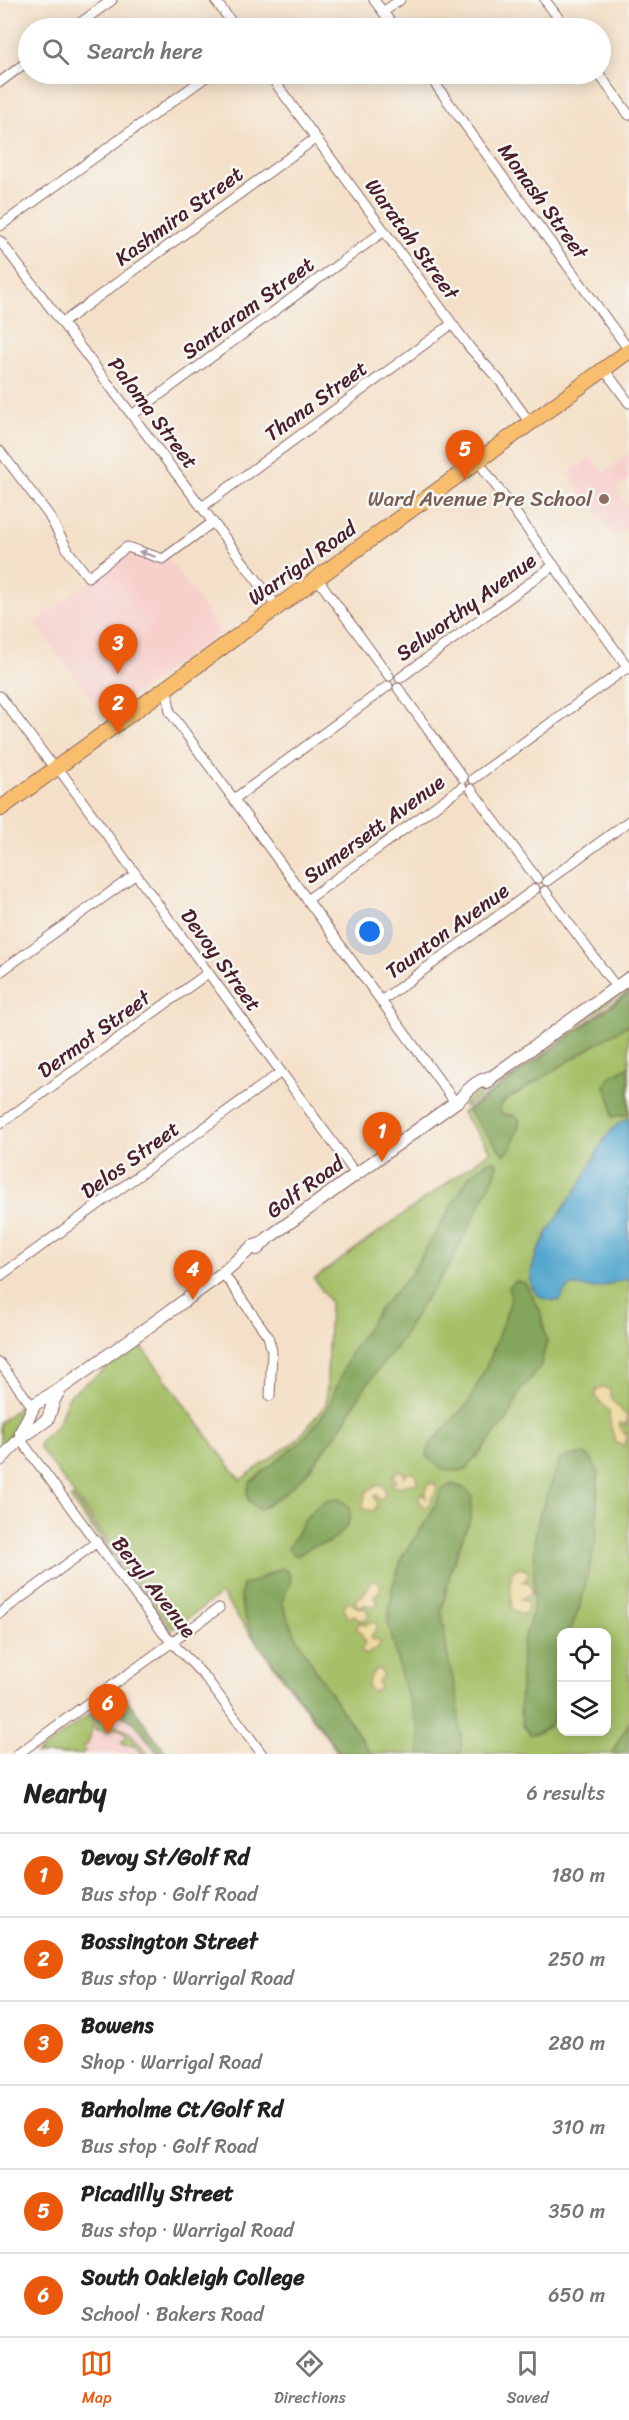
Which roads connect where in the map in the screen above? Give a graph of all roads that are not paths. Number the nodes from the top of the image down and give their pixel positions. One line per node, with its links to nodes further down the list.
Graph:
1 (112, 0): 7 (street)
2 (215, 0): 8 (street)
3 (374, 0): 6 (street)
4 (400, 0): 6 (street)
5 (545, 0): 10 (street)
6 (383, 12): 9 (street)
7 (87, 18)
8 (228, 18)
9 (388, 18)
10 (558, 18)
11 (18, 68): 12 (street)
12 (0, 82)
13 (196, 84): 19 (street)
14 (276, 84): 18 (street, Waratah Street)
15 (435, 84): 24 (street, Monash Street)
16 (606, 84): 17 (street)
17 (629, 115)
18 (316, 138): 20 (street, Waratah Street); 22 (street, Kashmira Street)
19 (0, 226)
20 (384, 231): 23 (street, Waratah Street); 27 (street, Santaram Street)
21 (0, 241): 22 (street, Paloma Street)
22 (62, 323): 27 (street, Paloma Street)
23 (452, 324): 28 (street, Waratah Street); 31 (street, Thana Street)
24 (629, 350): 25 (highway, Warrigal Road)
25 (604, 369): 26 (street); 28 (highway, Warrigal Road)
26 (629, 403)
27 (132, 415): 31 (street, Paloma Street)
28 (530, 423): 30 (highway, Warrigal Road)
29 (0, 451): 32 (street, one-way to 29)
30 (478, 461): 33 (street); 34 (highway, Warrigal Road)
31 (202, 507): 32 (street, Paloma Street)
32 (213, 522): 35 (street, Paloma Street)
33 (554, 564): 36 (street); 38 (street, Selworthy Avenue)
34 (317, 578): 35 (highway, Warrigal Road); 37 (street)
35 (278, 608): 40 (highway, Warrigal Road)
36 (628, 668): 43 (street, Sumersett Avenue)
37 (389, 676): 38 (street); 39 (street)
38 (400, 678): 39 (street)
39 (393, 687): 43 (street); 44 (street, Selworthy Avenue)
40 (167, 688): 42 (highway, Warrigal Road); 44 (street)
41 (0, 696): 42 (street, Devoy Street)
42 (56, 769): 45 (highway, Warrigal Road); 47 (street, Devoy Street)
43 (467, 783): 48 (street); 49 (street, Sumersett Avenue)
44 (234, 799): 49 (street)
45 (0, 809)
46 (629, 820): 48 (street, Taunton Avenue)
47 (135, 874): 50 (street); 51 (street, Devoy Street)
48 (541, 885): 53 (street); 54 (street, Taunton Avenue)
49 (307, 900): 54 (street)
50 (0, 972)
51 (208, 973): 55 (street, Devoy Street); 57 (street, Dermot Street)
52 (629, 978): 53 (street, Golf Road)
53 (616, 987): 56 (street, Golf Road)
54 (381, 1001): 56 (street)
55 (281, 1072): 58 (street, Devoy Street); 60 (street, Delos Street)
56 (458, 1101): 58 (street, Golf Road)
57 (0, 1124)
58 (356, 1174): 59 (street, Golf Road)
59 (223, 1273): 62 (street, Golf Road); 63 (street)
60 (0, 1276)
61 (0, 1363): 64 (street)
62 (60, 1389): 64 (street, Golf Road); 65 (street)
63 (270, 1396)
64 (33, 1408): 65 (street); 66 (street); 67 (street)
65 (50, 1413): 66 (street)
66 (40, 1424): 67 (street)
67 (21, 1438): 68 (street); 69 (street, Beryl Avenue)
68 (0, 1460)
69 (97, 1542): 71 (street); 72 (street, Beryl Avenue)
70 (219, 1608): 72 (street)
71 (0, 1613)
72 (172, 1642): 73 (street); 74 (street, Beryl Avenue)
73 (18, 1754)
74 (262, 1754)

